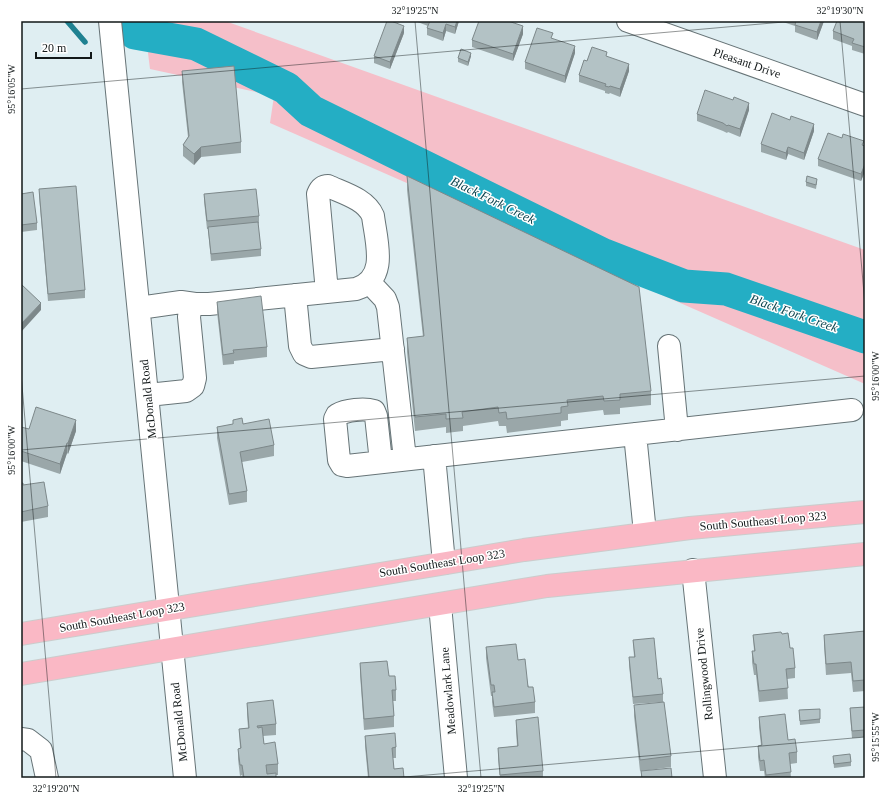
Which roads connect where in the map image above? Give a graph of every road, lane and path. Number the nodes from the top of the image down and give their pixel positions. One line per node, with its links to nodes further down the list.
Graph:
1 (110, 21): 8 (street, McDonald Road)
2 (628, 21): 3 (street, Pleasant Drive)
3 (865, 105)
4 (369, 282): 5 (street); 5 (street); 10 (street)
5 (327, 292): 6 (street)
6 (295, 295): 7 (street); 10 (street)
7 (191, 304): 8 (street); 11 (street)
8 (139, 308): 11 (street, McDonald Road)
9 (668, 346): 13 (street)
10 (393, 349): 16 (street)
11 (148, 395): 24 (street, McDonald Road)
12 (852, 410): 13 (street)
13 (677, 430): 14 (street)
14 (635, 434): 15 (street); 19 (street)
15 (434, 456): 16 (street); 21 (street)
16 (405, 459): 17 (street)
17 (381, 462)
18 (865, 512): 19 (highway, South Southeast Loop 323)
19 (645, 534): 21 (highway, South Southeast Loop 323)
20 (865, 554): 22 (highway)
21 (444, 563): 24 (highway, South Southeast Loop 323)
22 (693, 570): 23 (highway); 32 (street, Rollingwood Drive)
23 (440, 605): 26 (highway); 31 (street, Meadowlark Lane)
24 (169, 609): 25 (highway, South Southeast Loop 323); 26 (street, McDonald Road)
25 (21, 634)
26 (172, 649): 27 (highway); 30 (street, McDonald Road)
27 (21, 674)
28 (21, 739): 29 (street)
29 (47, 778)
30 (185, 778)
31 (456, 778)
32 (715, 778)

